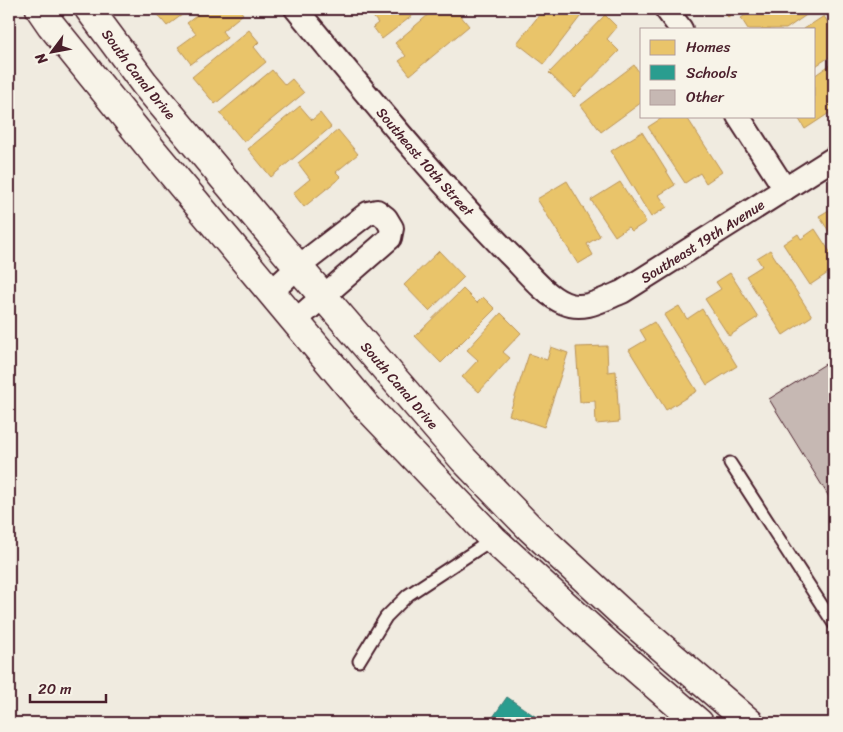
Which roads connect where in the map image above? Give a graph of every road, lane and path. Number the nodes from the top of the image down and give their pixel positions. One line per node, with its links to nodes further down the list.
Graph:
1 (40, 9): 10 (street)
2 (89, 9): 9 (street, South Canal Drive)
3 (296, 9): 12 (street, Southeast 10th Street)
4 (666, 9): 5 (street)
5 (680, 28)
6 (739, 118): 8 (street)
7 (834, 158): 8 (street, Southeast 19th Avenue)
8 (785, 189): 12 (street, Southeast 19th Avenue)
9 (298, 267): 10 (street); 11 (street, South Canal Drive); 11 (street)
10 (271, 292): 13 (street)
11 (324, 296): 13 (street); 19 (street, South Canal Drive)
12 (565, 304)
13 (294, 321): 15 (street)
14 (730, 463): 16 (lane)
15 (493, 539): 17 (lane); 18 (street)
16 (834, 624)
17 (359, 661)
18 (699, 723)
19 (750, 723)

